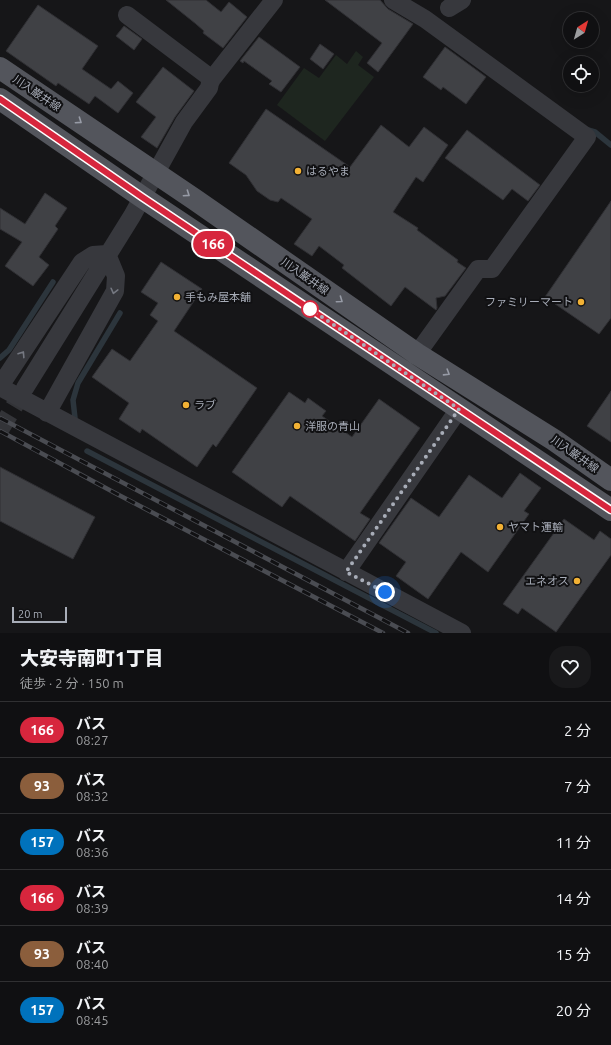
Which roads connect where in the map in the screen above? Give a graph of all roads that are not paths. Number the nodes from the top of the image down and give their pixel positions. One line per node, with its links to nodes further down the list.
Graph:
1 (274, 0): 5 (street)
2 (393, 0): 10 (street)
3 (127, 16): 5 (street)
4 (0, 68): 7 (main road, 川入巌井線, one-way to 7)
5 (212, 79): 7 (street)
6 (0, 99): 8 (main road)
7 (155, 173): 8 (street); 10 (main road, 川入巌井線, one-way to 10)
8 (142, 197): 9 (street); 13 (main road)
9 (107, 254): 11 (street, one-way to 9); 12 (street); 14 (street, one-way to 14)
10 (417, 354): 15 (main road, 川入巌井線, one-way to 15)
11 (0, 387): 14 (street)
12 (25, 388)
13 (459, 409): 16 (main road); 17 (street)
14 (47, 413): 17 (street)
15 (611, 480)
16 (611, 510)
17 (346, 572): 18 (street)
18 (462, 633)

